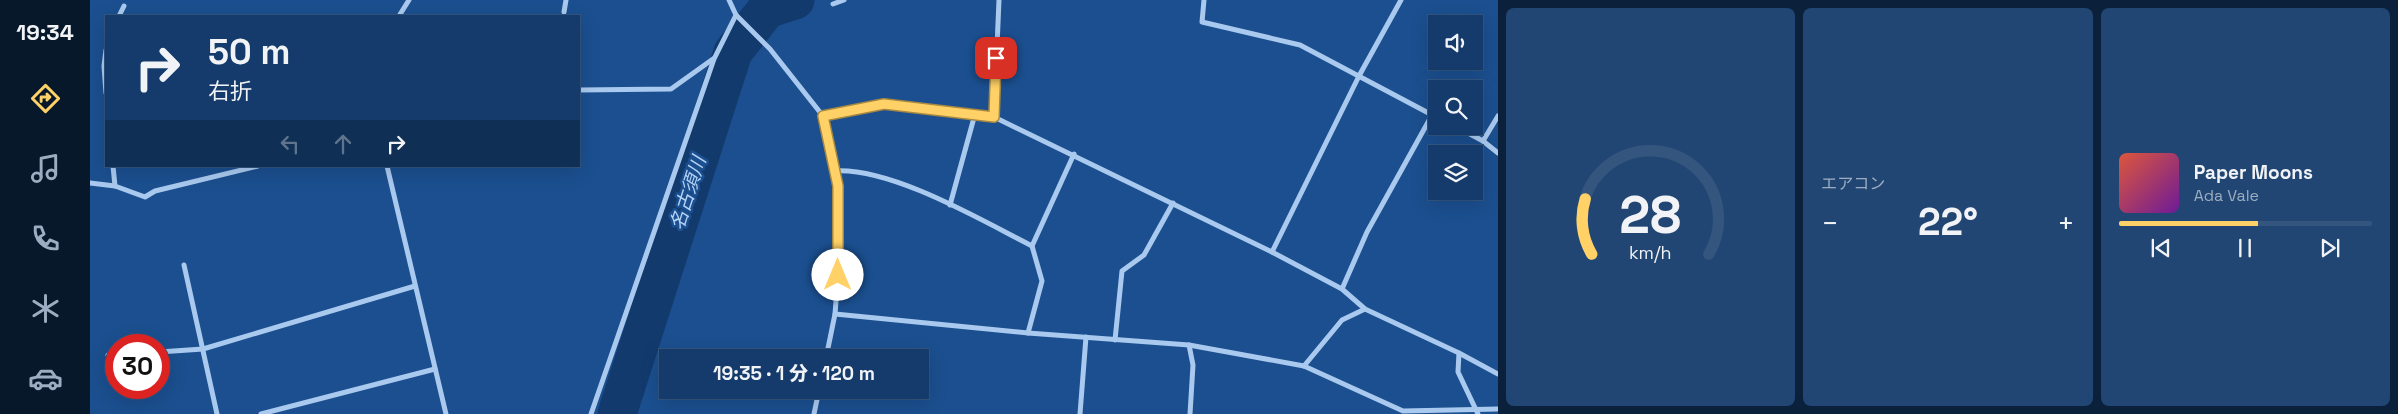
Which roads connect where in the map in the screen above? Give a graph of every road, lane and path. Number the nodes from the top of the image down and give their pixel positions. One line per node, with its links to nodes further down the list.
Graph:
1 (409, 0): 12 (street)
2 (566, 0): 10 (street)
3 (729, 0): 13 (street)
4 (844, 0): 8 (street)
5 (998, 0): 23 (street)
6 (1204, 0): 16 (street)
7 (1401, 0): 16 (street)
8 (833, 4)
9 (124, 6): 11 (street)
10 (564, 12)
11 (120, 15)
12 (400, 15)
13 (736, 15): 15 (street); 21 (street)
14 (105, 58): 17 (street)
15 (714, 59): 18 (street); 62 (street)
16 (1359, 76): 19 (street); 38 (street)
17 (105, 80)
18 (580, 90)
19 (1428, 113)
20 (975, 114): 21 (street); 23 (street); 36 (street)
21 (823, 116): 32 (street)
22 (1498, 116): 26 (street)
23 (994, 117): 28 (street)
24 (1428, 126): 41 (street)
25 (1472, 135): 26 (street)
26 (1483, 141): 27 (street)
27 (1498, 153)
28 (1074, 154): 35 (street); 37 (street)
29 (113, 167): 34 (street)
30 (254, 167): 34 (street)
31 (387, 167): 40 (street)
32 (834, 171): 36 (street); 43 (street)
33 (90, 183): 34 (street)
34 (115, 186)
35 (1173, 203): 38 (street); 46 (street)
36 (950, 205): 37 (street)
37 (1032, 246): 44 (street)
38 (1272, 252): 41 (street)
39 (184, 265): 48 (street)
40 (415, 286): 48 (street); 53 (street)
41 (1342, 289): 42 (street)
42 (1364, 309): 51 (street); 52 (street)
43 (835, 314): 44 (street); 49 (street)
44 (1028, 333): 45 (street)
45 (1086, 337): 46 (street); 64 (street)
46 (1115, 340): 47 (street)
47 (1189, 345): 52 (street); 65 (street)
48 (203, 349): 50 (street); 59 (street)
49 (828, 349)
50 (170, 351)
51 (1459, 353): 54 (street); 58 (street)
52 (1304, 366): 57 (street)
53 (435, 369): 60 (street); 61 (street)
54 (1498, 374)
55 (817, 399): 63 (street)
56 (1498, 409): 58 (street)
57 (1402, 412): 58 (street)
58 (1477, 412)
59 (217, 414)
60 (261, 414)
61 (446, 414)
62 (591, 414)
63 (814, 414)
64 (1080, 414)
65 (1190, 414)

